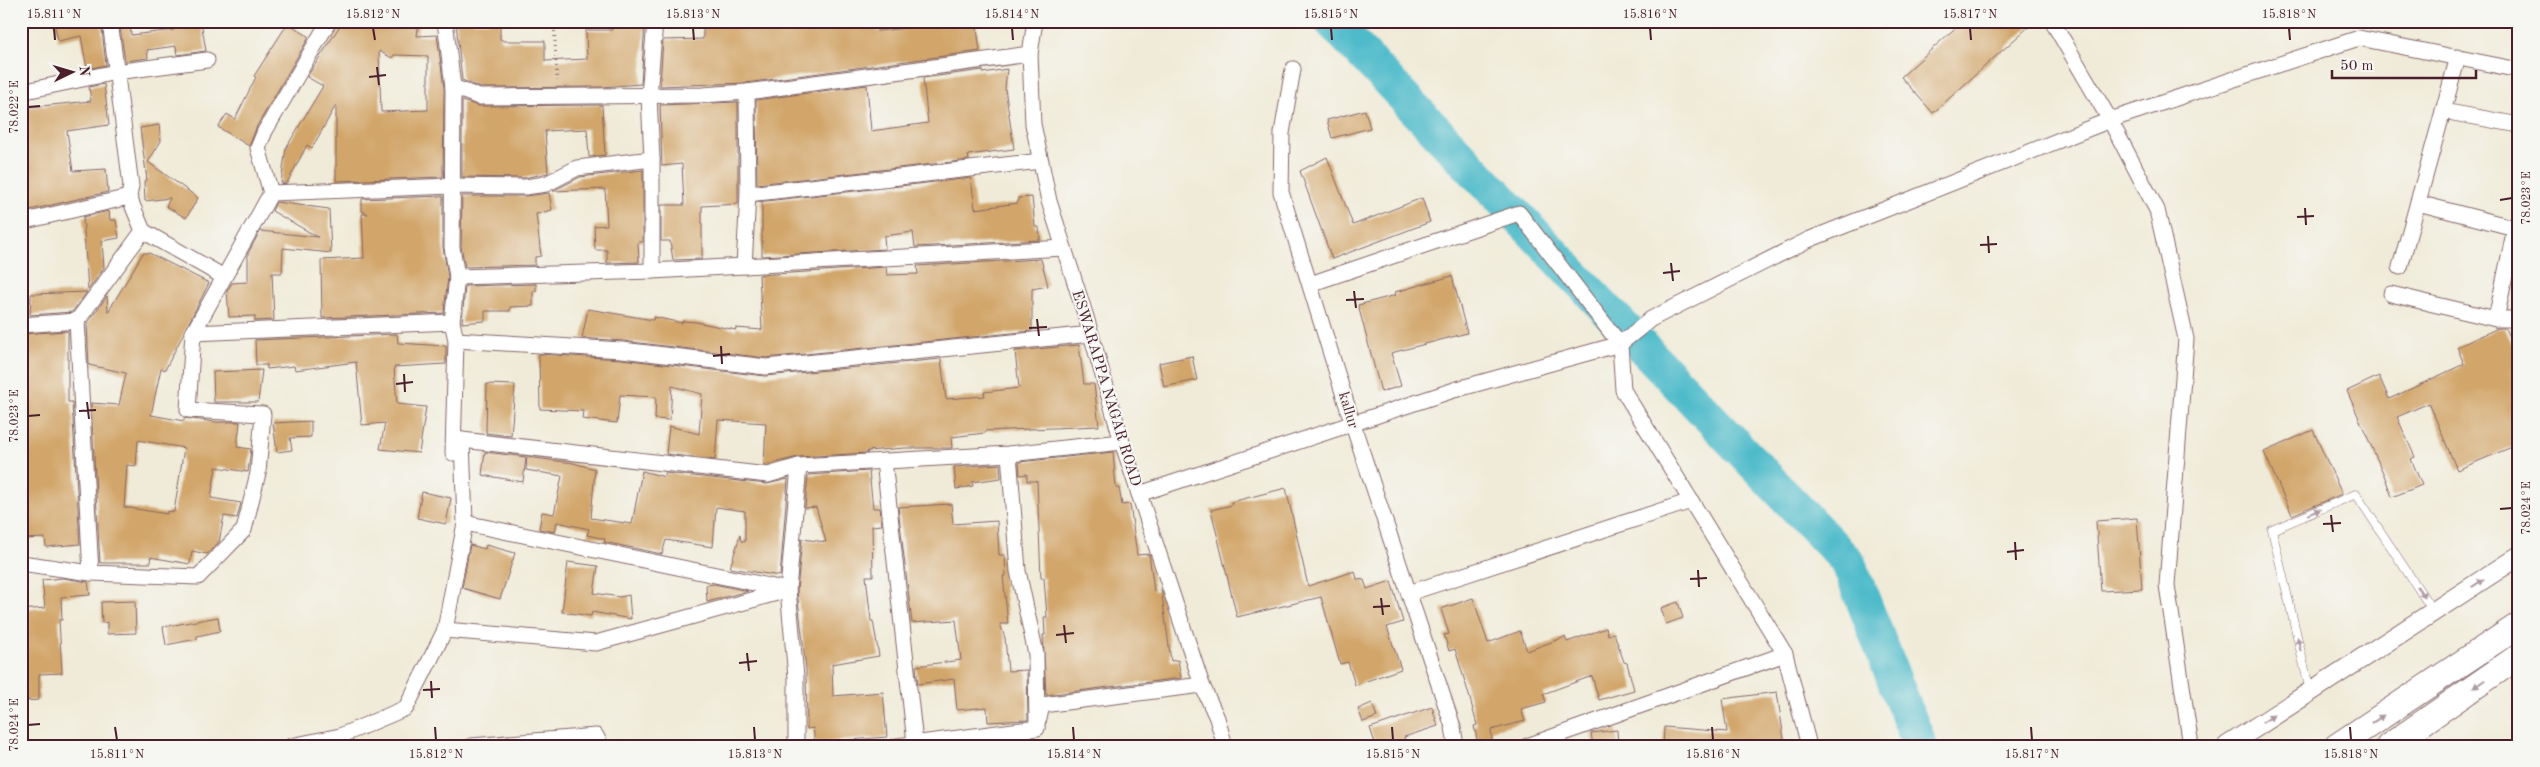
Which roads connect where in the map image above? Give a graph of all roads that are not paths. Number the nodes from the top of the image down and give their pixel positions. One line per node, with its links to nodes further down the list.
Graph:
1 (110, 21): 12 (street)
2 (329, 21): 23 (street)
3 (445, 21): 13 (street)
4 (655, 21): 16 (street)
5 (1035, 21): 7 (street, ESWARAPPA NAGAR ROAD)
6 (2052, 21): 18 (street)
7 (1030, 54): 15 (street); 21 (street, ESWARAPPA NAGAR ROAD)
8 (2458, 57): 11 (street); 17 (street); 18 (street)
9 (207, 60): 12 (street)
10 (1293, 69): 35 (street, kallur)
11 (2519, 70)
12 (116, 72): 14 (street); 25 (street)
13 (453, 87): 16 (street); 22 (street)
14 (21, 92)
15 (746, 92): 16 (street); 24 (street)
16 (649, 96): 20 (street)
17 (2443, 111): 19 (street); 26 (street)
18 (2110, 120): 45 (street); 78 (street)
19 (2519, 125)
20 (652, 159): 22 (street); 32 (street)
21 (1041, 161): 24 (street); 29 (street, ESWARAPPA NAGAR ROAD)
22 (452, 186): 23 (street); 34 (street)
23 (272, 193): 33 (street)
24 (748, 194): 30 (street)
25 (129, 198): 27 (street); 28 (street)
26 (2418, 203): 31 (street); 37 (street)
27 (21, 222)
28 (143, 231): 33 (street); 39 (street)
29 (1064, 248): 30 (street); 43 (street, ESWARAPPA NAGAR ROAD)
30 (744, 266): 32 (street)
31 (2400, 267)
32 (652, 271): 34 (street)
33 (224, 277): 42 (street)
34 (457, 277): 40 (street)
35 (1310, 284): 45 (street); 46 (street, kallur)
36 (2391, 294): 37 (street)
37 (2496, 319): 38 (street)
38 (2519, 319)
39 (77, 321): 41 (street); 57 (street)
40 (452, 322): 42 (street); 44 (street)
41 (21, 325)
42 (193, 333): 57 (street)
43 (1091, 334): 44 (street); 48 (street, ESWARAPPA NAGAR ROAD)
44 (456, 340): 47 (street)
45 (1620, 344): 46 (street); 53 (street)
46 (1353, 425): 52 (street); 59 (street, kallur)
47 (462, 440): 51 (street); 54 (street)
48 (1122, 442): 49 (street); 52 (street, ESWARAPPA NAGAR ROAD)
49 (1009, 454): 50 (street); 67 (street)
50 (884, 461): 51 (street); 68 (street)
51 (799, 466): 58 (street)
52 (1139, 494): 65 (street, ESWARAPPA NAGAR ROAD)
53 (1692, 502): 59 (street); 63 (street)
54 (465, 523): 58 (street); 62 (street)
55 (2519, 556): 60 (street, one-way to 55)
56 (21, 563): 57 (street)
57 (91, 573)
58 (788, 590): 62 (street); 72 (street)
59 (1409, 593): 75 (street, kallur)
60 (2433, 612): 66 (street); 66 (lane, one-way to 60)
61 (2519, 626): 80 (highway, one-way to 61)
62 (445, 630): 69 (street)
63 (1785, 654): 76 (street); 77 (street)
64 (2519, 656): 81 (highway, one-way to 81)
65 (1202, 685): 67 (street); 74 (street, ESWARAPPA NAGAR ROAD)
66 (2310, 692): 79 (street, one-way to 66)
67 (1037, 728): 68 (street)
68 (915, 743): 73 (street)
69 (291, 746)
70 (471, 746): 71 (street)
71 (601, 746)
72 (796, 746)
73 (897, 746)
74 (1225, 746)
75 (1456, 746)
76 (1527, 746)
77 (1809, 746)
78 (2191, 746)
79 (2227, 746)
80 (2337, 746)
81 (2389, 746)

